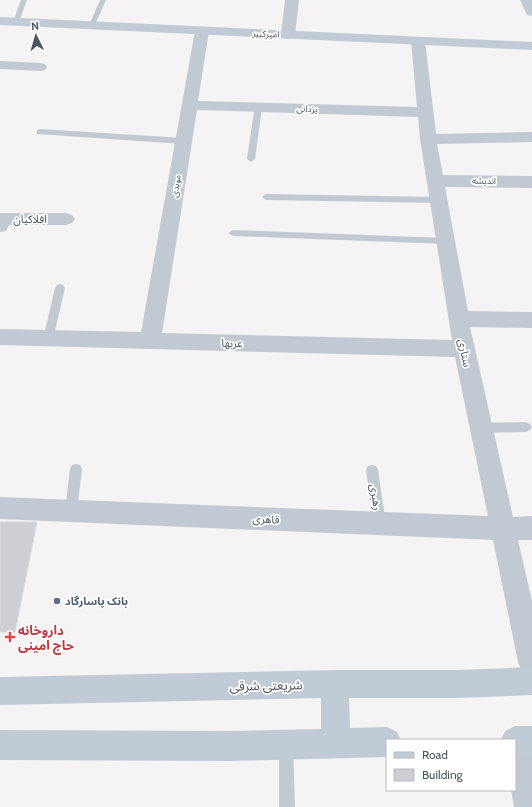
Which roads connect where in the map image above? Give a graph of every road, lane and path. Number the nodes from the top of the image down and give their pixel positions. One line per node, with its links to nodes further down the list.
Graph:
1 (24, 0): 7 (lane)
2 (103, 0): 8 (lane)
3 (292, 0): 10 (street)
4 (527, 0): 5 (street)
5 (532, 12)
6 (0, 21): 7 (street, امیرکبیر)
7 (16, 22): 8 (street, امیرکبیر)
8 (92, 25): 9 (street, امیرکبیر)
9 (202, 31): 10 (street, امیرکبیر); 15 (street, مویدی)
10 (288, 34): 11 (street, امیرکبیر)
11 (418, 41): 12 (street, امیرکبیر); 17 (street, ستاری)
12 (532, 46)
13 (0, 65): 14 (street)
14 (40, 67)
15 (189, 105): 16 (street, یزدانی); 21 (street, مویدی)
16 (258, 107): 17 (street, یزدانی); 22 (lane)
17 (425, 112): 20 (street, ستاری)
18 (40, 132): 21 (lane)
19 (532, 138): 20 (street)
20 (428, 139): 24 (street, ستاری)
21 (183, 141): 35 (street, مویدی)
22 (252, 159)
23 (532, 182): 24 (street, اندیشه)
24 (437, 190): 25 (lane); 29 (street, ستاری)
25 (266, 197)
26 (66, 219): 27 (street, افلاکیان)
27 (0, 226)
28 (233, 233): 29 (lane)
29 (446, 241): 31 (street, ستاری)
30 (60, 288): 34 (lane)
31 (459, 319): 32 (street); 36 (street, ستاری)
32 (532, 320)
33 (0, 337): 34 (street, عربها)
34 (48, 338): 35 (street, عربها)
35 (150, 341): 36 (street, عربها)
36 (464, 349): 38 (street, ستاری)
37 (526, 427): 38 (lane)
38 (481, 428): 45 (street, ستاری)
39 (76, 469): 42 (lane)
40 (372, 470): 43 (lane, رهبری)
41 (0, 508): 42 (street, قاهری)
42 (70, 511): 43 (street, قاهری)
43 (380, 524): 45 (street, قاهری)
44 (532, 528): 45 (street, قاهری)
45 (503, 529): 46 (street, ستاری)
46 (532, 662)
47 (532, 682): 48 (street, شریعتی شرقی)
48 (335, 684): 49 (street, شریعتی شرقی); 52 (street)
49 (0, 691)
50 (522, 741): 56 (street)
51 (386, 742): 52 (street)
52 (336, 743): 54 (street)
53 (0, 745): 54 (street)
54 (286, 745): 55 (lane)
55 (287, 807)
56 (529, 807)

